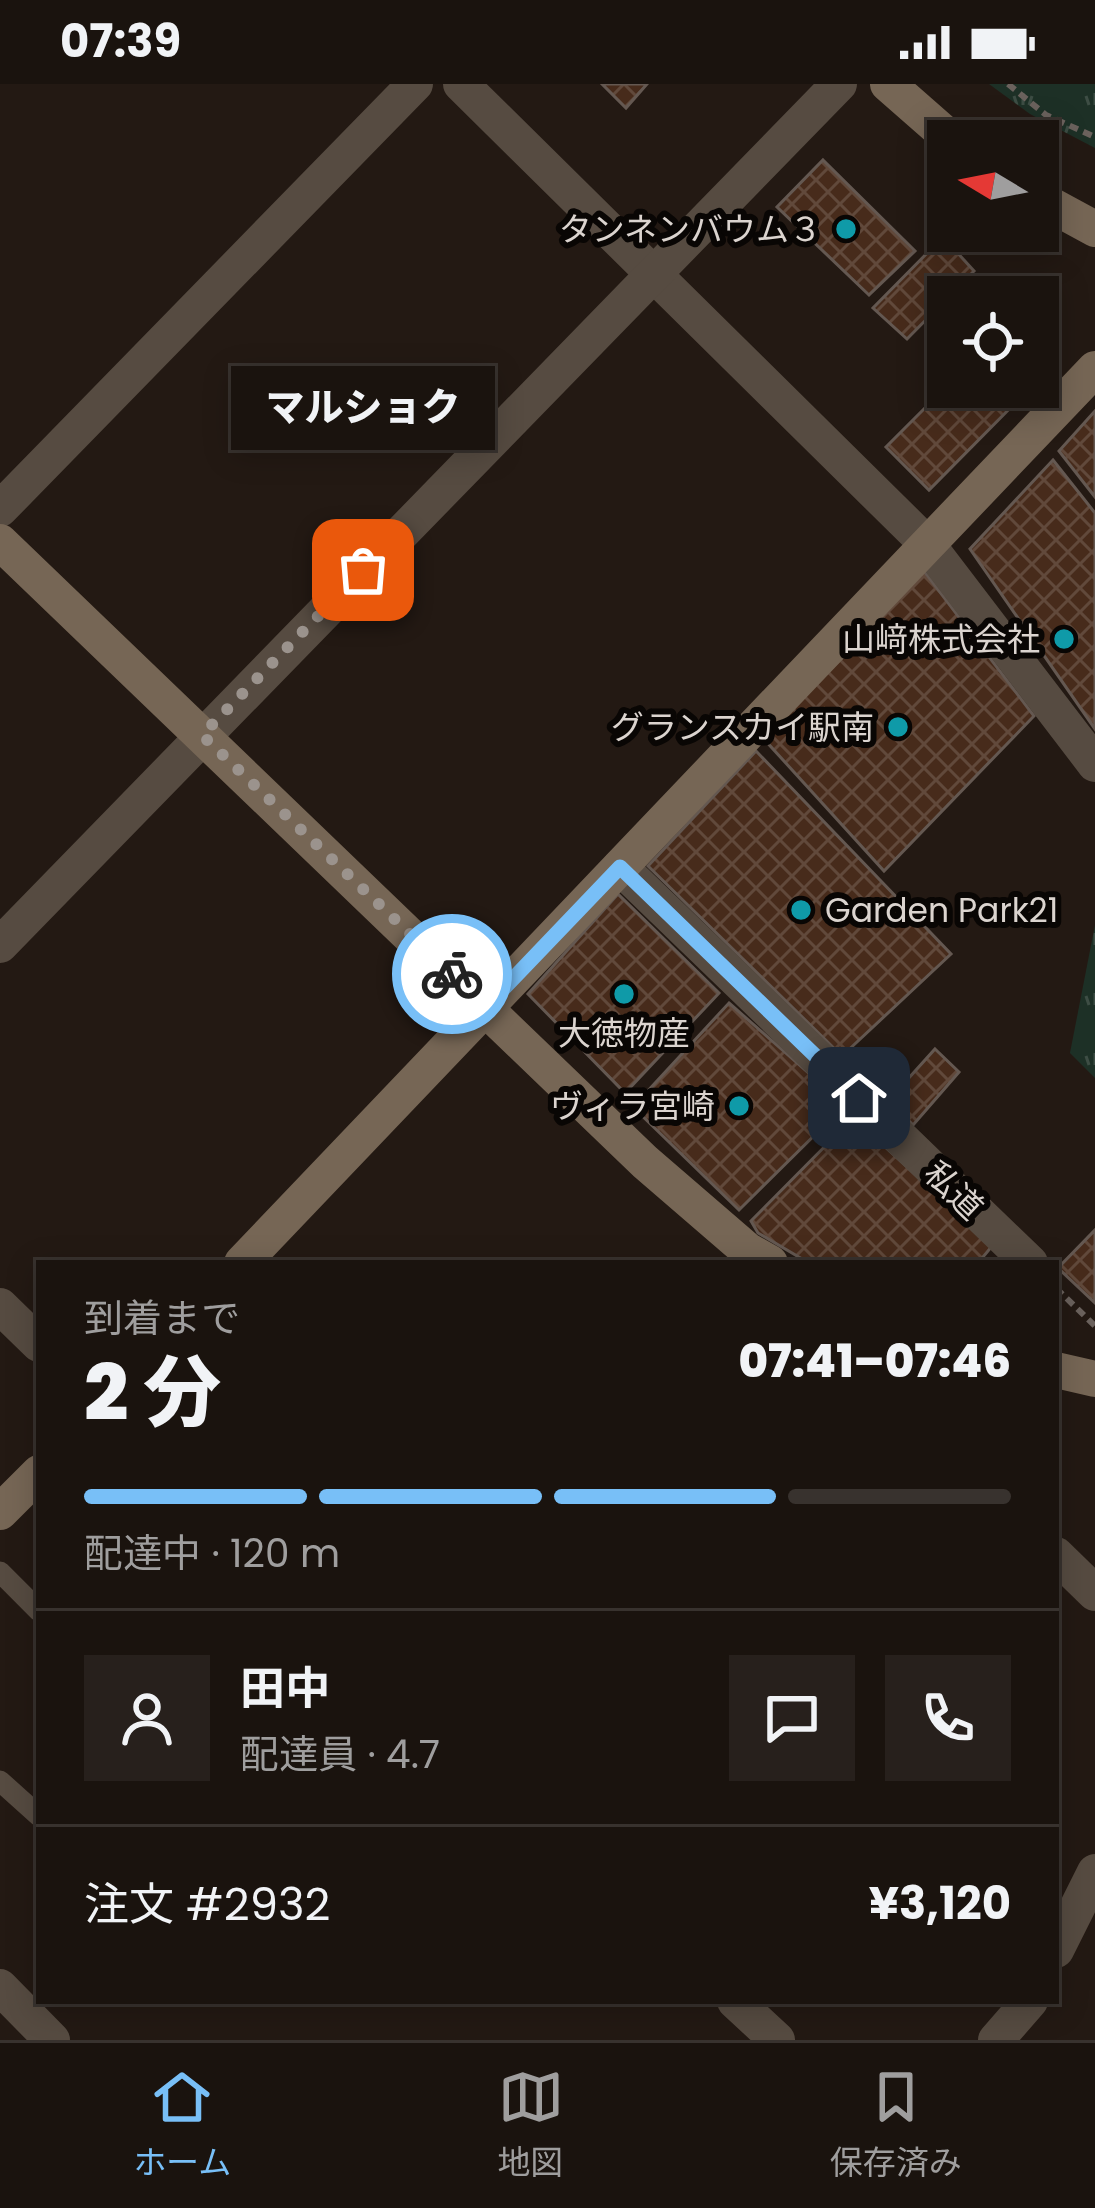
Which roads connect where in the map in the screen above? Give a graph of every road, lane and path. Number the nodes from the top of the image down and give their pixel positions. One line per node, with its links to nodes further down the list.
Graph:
1 (415, 84): 12 (street)
2 (461, 84): 10 (street)
3 (838, 84): 10 (street)
4 (888, 84): 6 (street)
5 (1008, 84): 7 (path)
6 (929, 120)
7 (1095, 137)
8 (1059, 209): 9 (street)
9 (1095, 229)
10 (654, 274): 14 (street); 15 (street)
11 (1095, 369): 14 (street)
12 (0, 509)
13 (0, 542): 15 (street)
14 (927, 544): 16 (street); 17 (street)
15 (202, 735): 18 (street); 19 (street)
16 (1095, 764)
17 (620, 867): 19 (street); 22 (street, 私道)
18 (0, 945)
19 (486, 1007): 20 (street); 21 (street)
20 (245, 1260)
21 (765, 1260)
22 (1027, 1260)
23 (1059, 1291): 25 (path)
24 (0, 1306): 26 (street)
25 (1095, 1326)
26 (36, 1341)
27 (1059, 1371): 28 (street)
28 (1095, 1378)
29 (36, 1476): 30 (street)
30 (0, 1511)
31 (1059, 1558): 33 (street)
32 (0, 1572): 34 (lane)
33 (1095, 1593)
34 (36, 1608)
35 (0, 1780): 36 (lane)
36 (36, 1813)
37 (1095, 1872): 38 (street)
38 (1059, 1944)
39 (0, 1987): 42 (street)
40 (738, 2004): 43 (street)
41 (1027, 2004): 44 (street)
42 (52, 2040)
43 (777, 2040)
44 (996, 2040)

